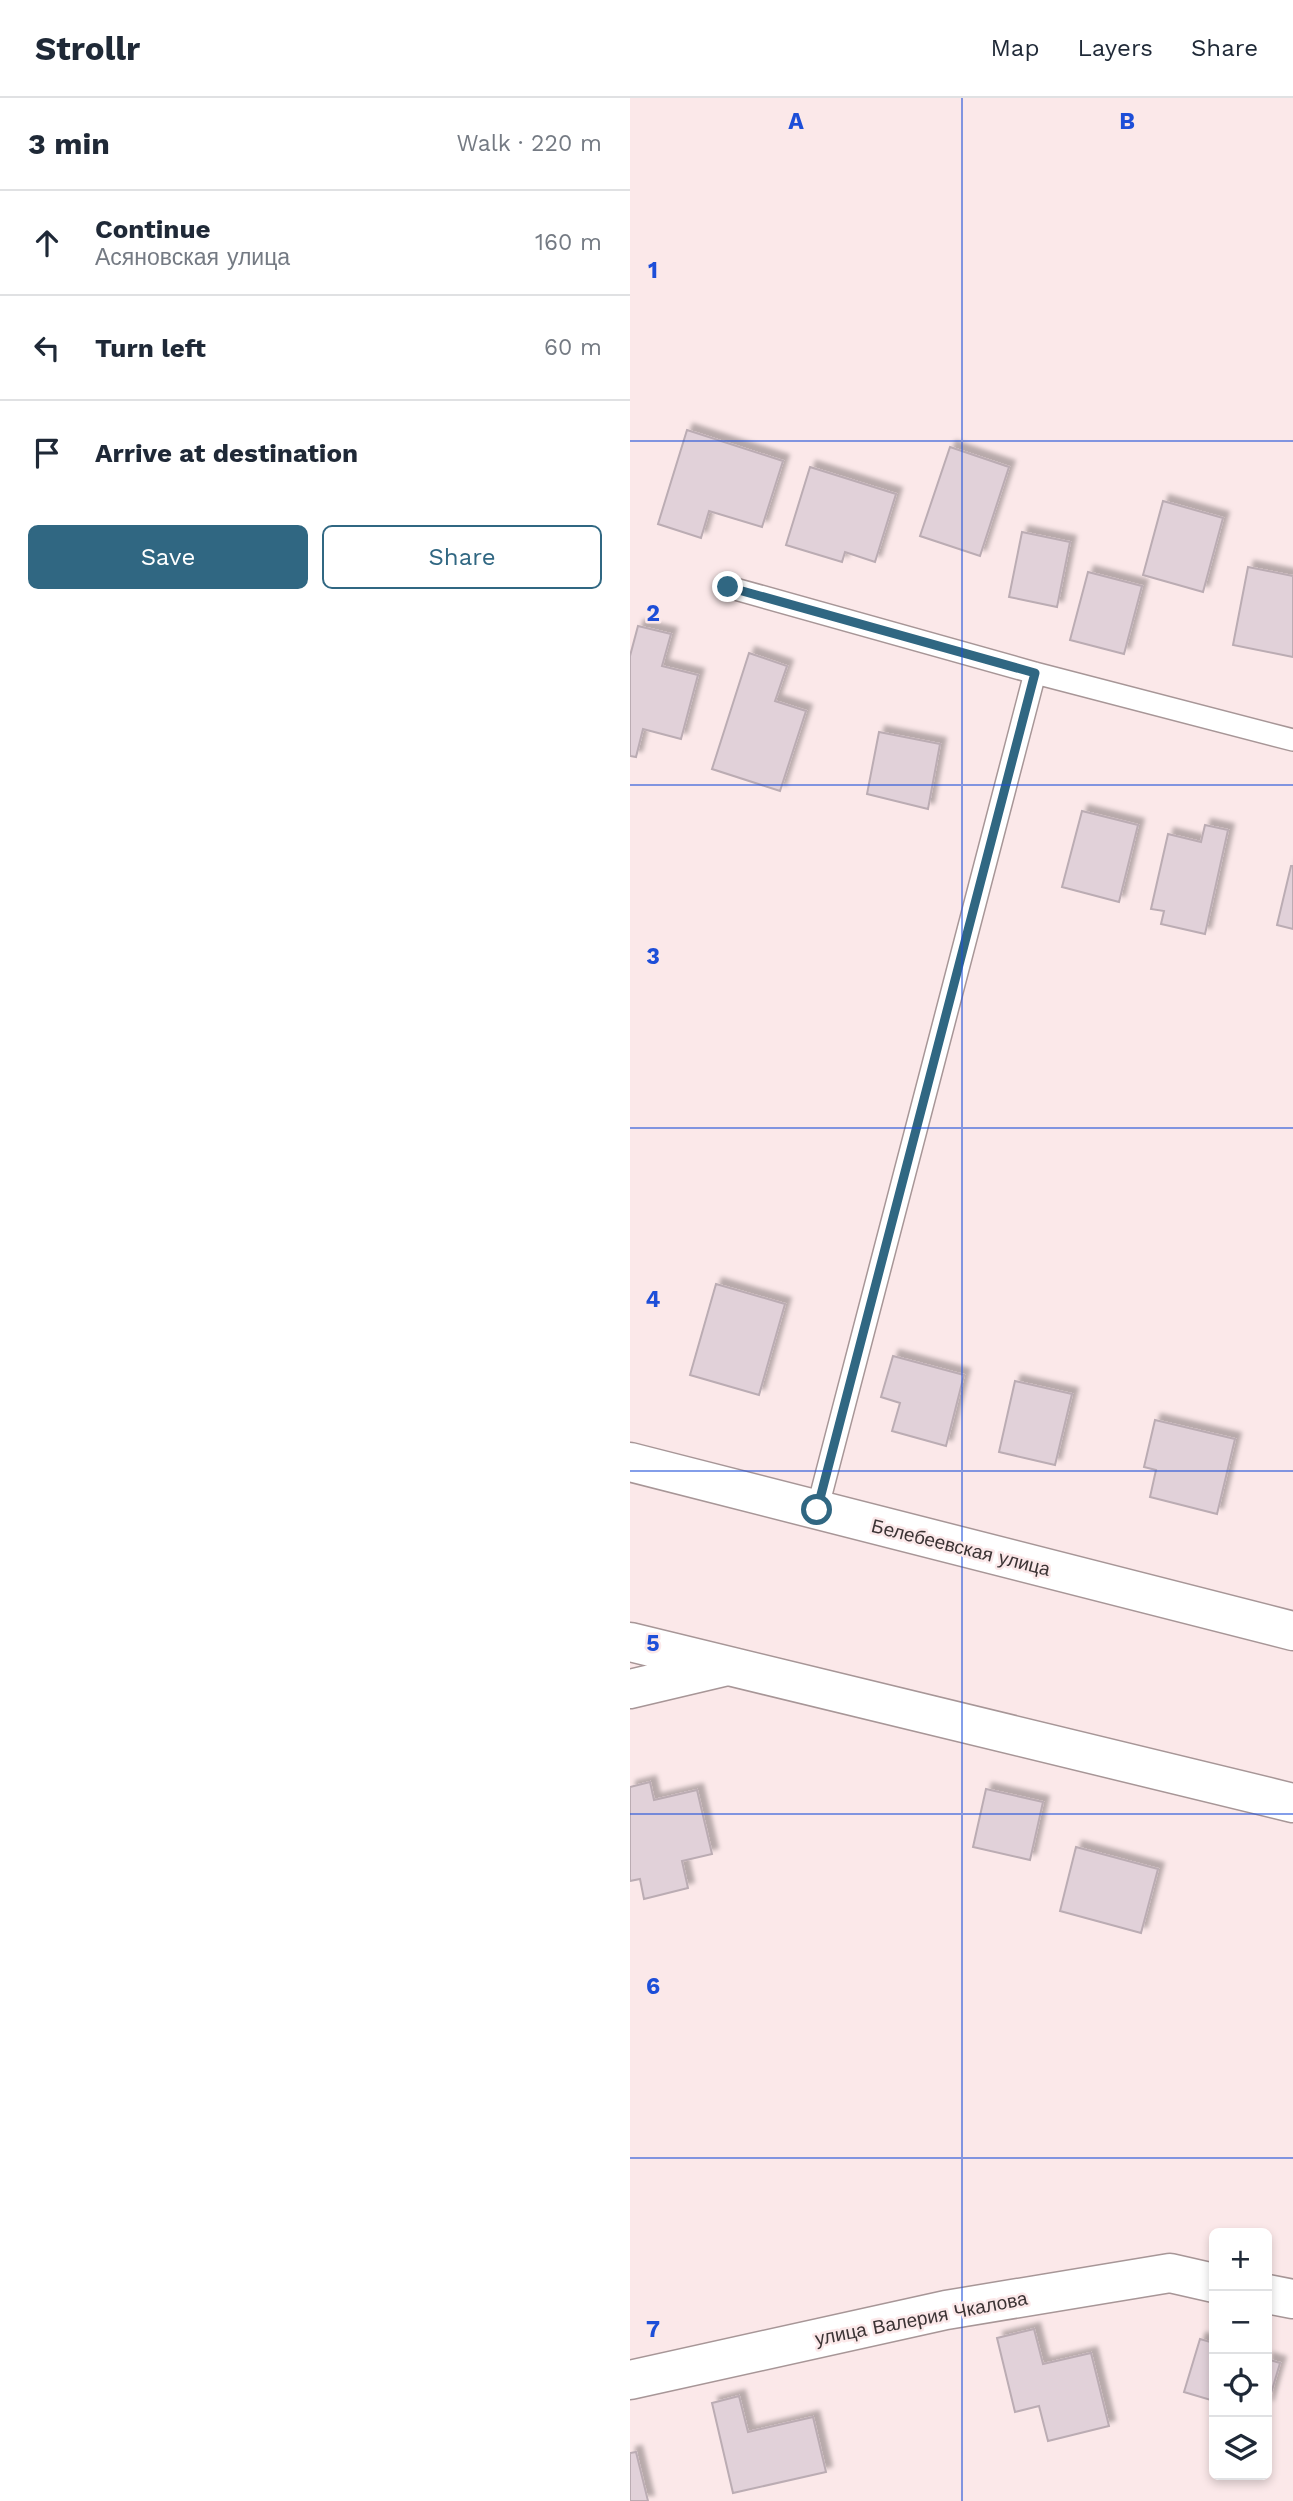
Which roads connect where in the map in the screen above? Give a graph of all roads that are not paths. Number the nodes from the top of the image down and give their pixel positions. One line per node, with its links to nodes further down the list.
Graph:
1 (728, 587): 2 (lane)
2 (1035, 673): 3 (lane); 5 (lane)
3 (1293, 740)
4 (630, 1462): 5 (street, Белебеевская улица)
5 (817, 1510): 6 (street, Белебеевская улица)
6 (1293, 1632)
7 (630, 1642): 8 (street)
8 (728, 1666): 9 (street); 10 (street)
9 (630, 1689)
10 (1293, 1803)
11 (1209, 2282): 14 (street, улица Валерия Чкалова)
12 (1272, 2295): 13 (street)
13 (1293, 2299)
14 (630, 2380)

